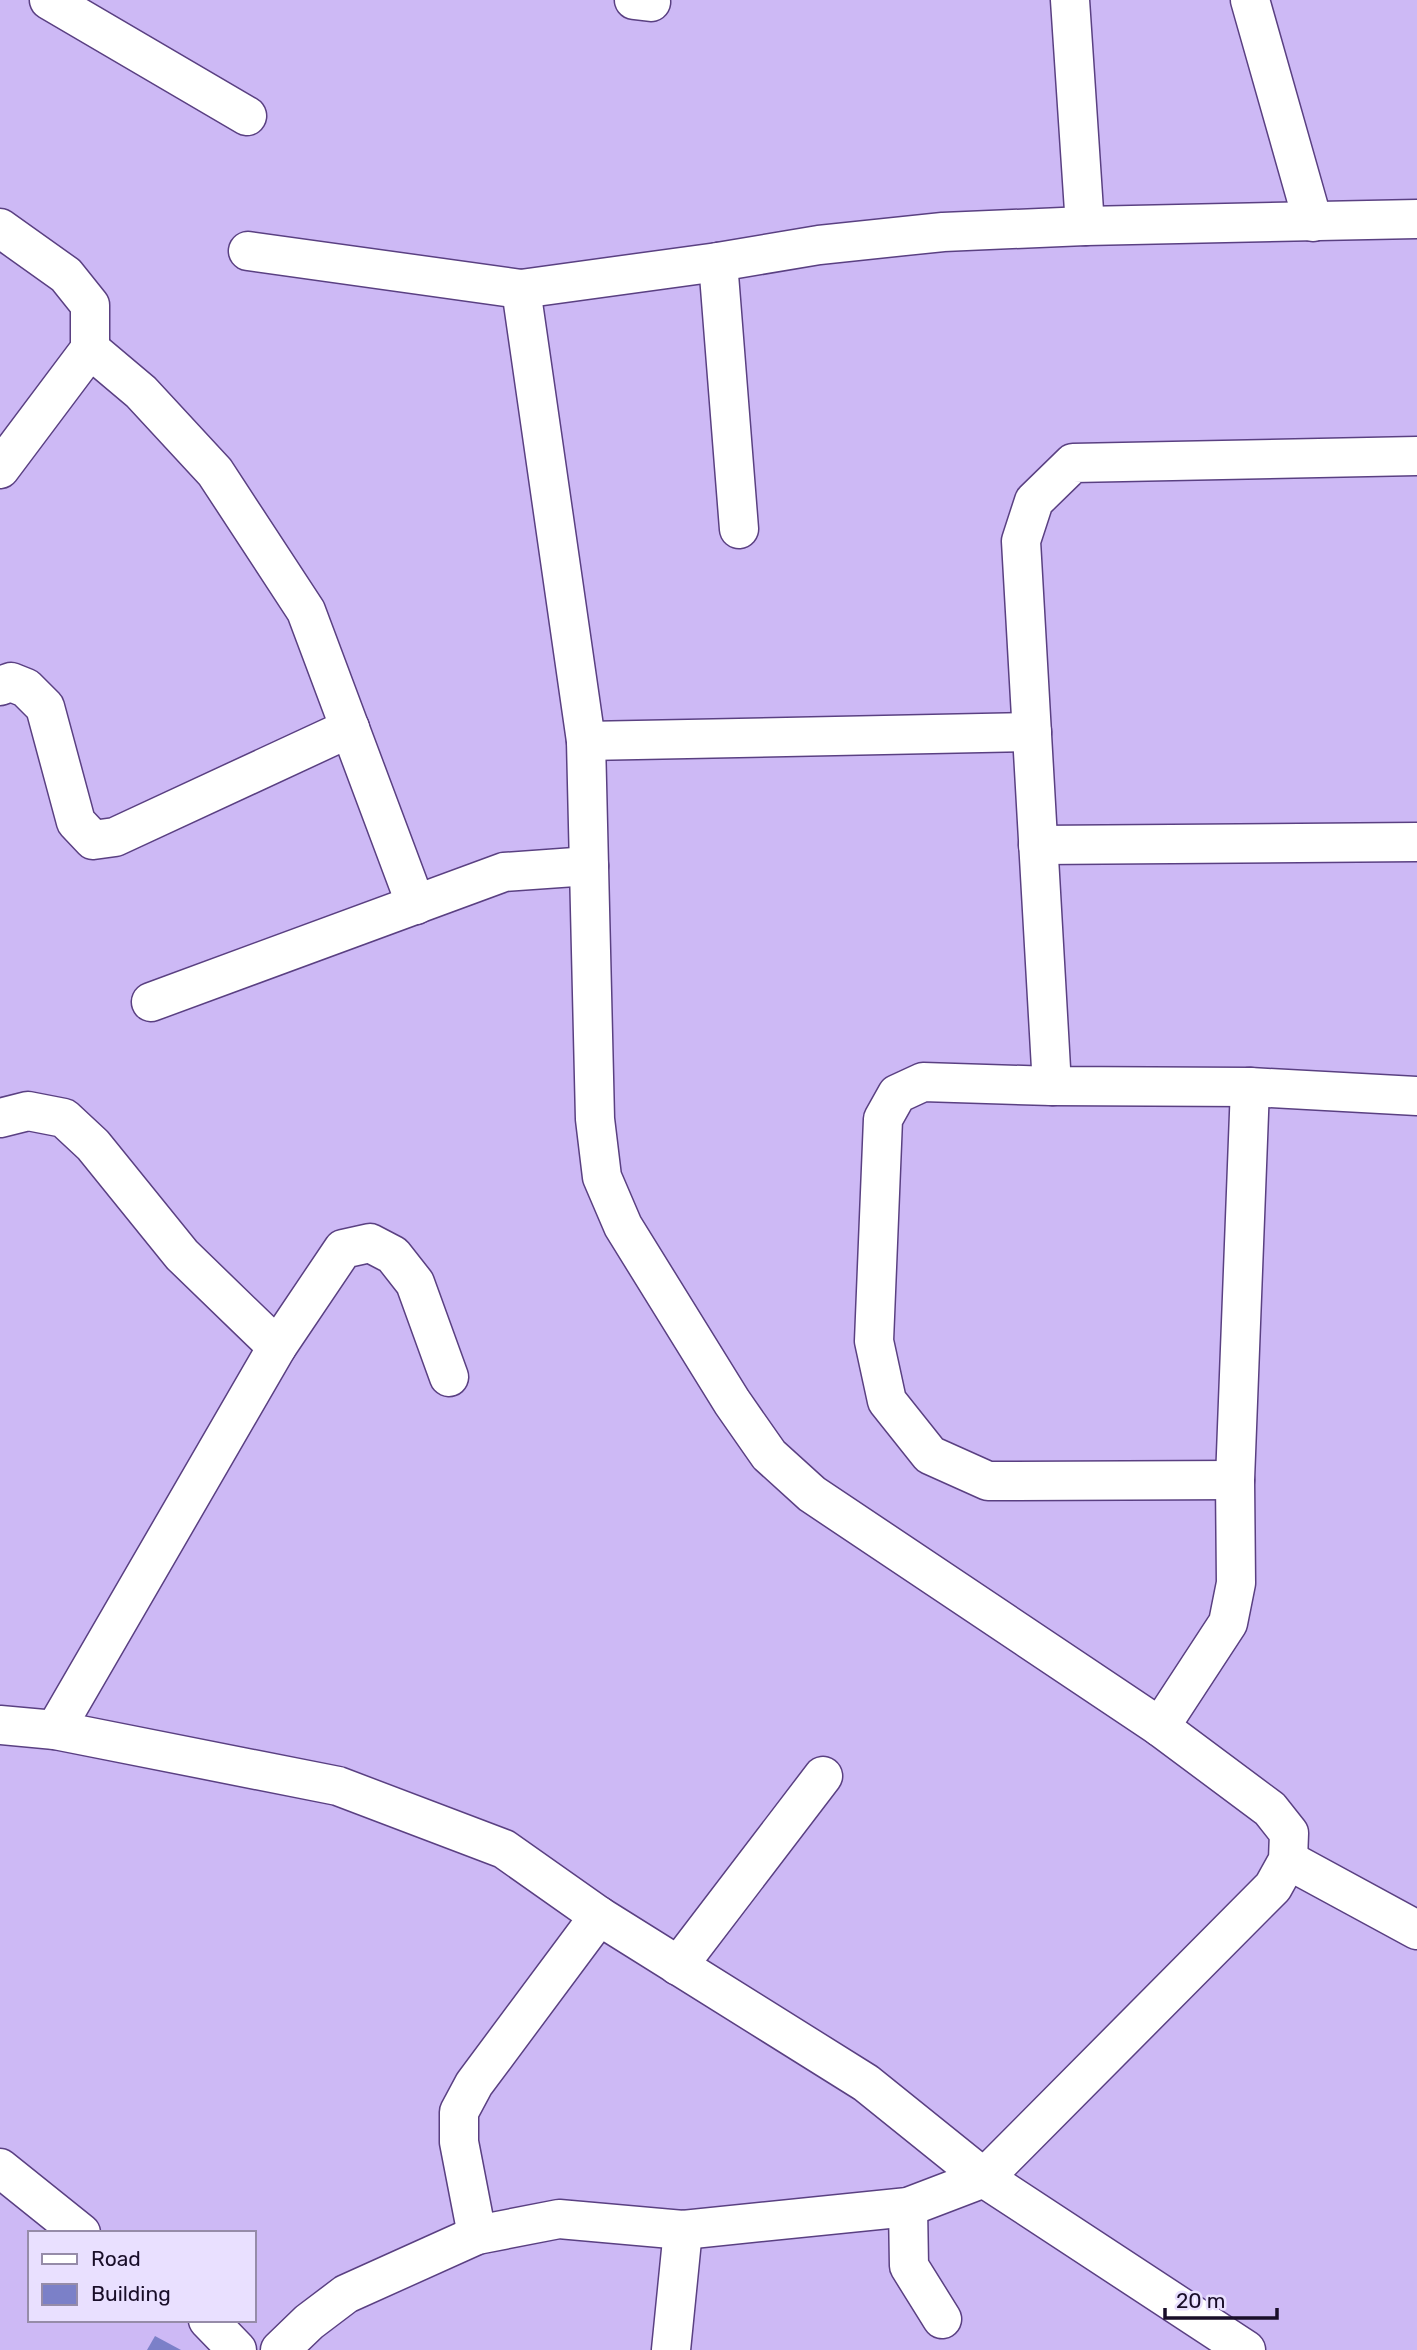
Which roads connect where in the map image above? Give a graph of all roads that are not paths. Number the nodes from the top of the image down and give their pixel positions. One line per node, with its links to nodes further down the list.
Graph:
1 (49, 0): 4 (street)
2 (1070, 0): 7 (street)
3 (1250, 0): 6 (street)
4 (247, 116)
5 (1417, 219): 6 (street)
6 (1313, 222): 7 (street)
7 (1085, 226): 10 (street)
8 (0, 228): 12 (street)
9 (247, 251): 11 (street)
10 (718, 262): 11 (street); 15 (street)
11 (521, 289): 19 (street)
12 (90, 349): 14 (street); 17 (street)
13 (1417, 456): 18 (street)
14 (0, 469)
15 (739, 529)
16 (0, 686): 17 (street)
17 (350, 728): 23 (street)
18 (1032, 732): 19 (street); 21 (street)
19 (586, 741): 22 (street)
20 (1417, 842): 21 (street)
21 (1038, 845): 25 (street)
22 (589, 866): 23 (street); 33 (street)
23 (416, 905): 24 (street)
24 (151, 1002)
25 (1052, 1086): 26 (street); 31 (street)
26 (1250, 1087): 27 (street); 31 (street)
27 (1417, 1096)
28 (0, 1118): 29 (street)
29 (277, 1347): 30 (street); 34 (street)
30 (449, 1377)
31 (1235, 1480): 33 (street)
32 (0, 1725): 34 (street)
33 (1160, 1727): 36 (street)
34 (55, 1730): 37 (street)
35 (823, 1776): 39 (street)
36 (1288, 1860): 38 (street); 41 (street)
37 (598, 1916): 39 (street); 45 (street)
38 (1417, 1930)
39 (678, 1966): 41 (street)
40 (0, 2168): 44 (street)
41 (985, 2178): 42 (street); 51 (street)
42 (908, 2207): 43 (street); 46 (street)
43 (683, 2230): 45 (street); 50 (street)
44 (79, 2231)
45 (477, 2235): 49 (street)
46 (942, 2319)
47 (210, 2322): 48 (street)
48 (237, 2350)
49 (280, 2350)
50 (671, 2350)
51 (1246, 2350)

